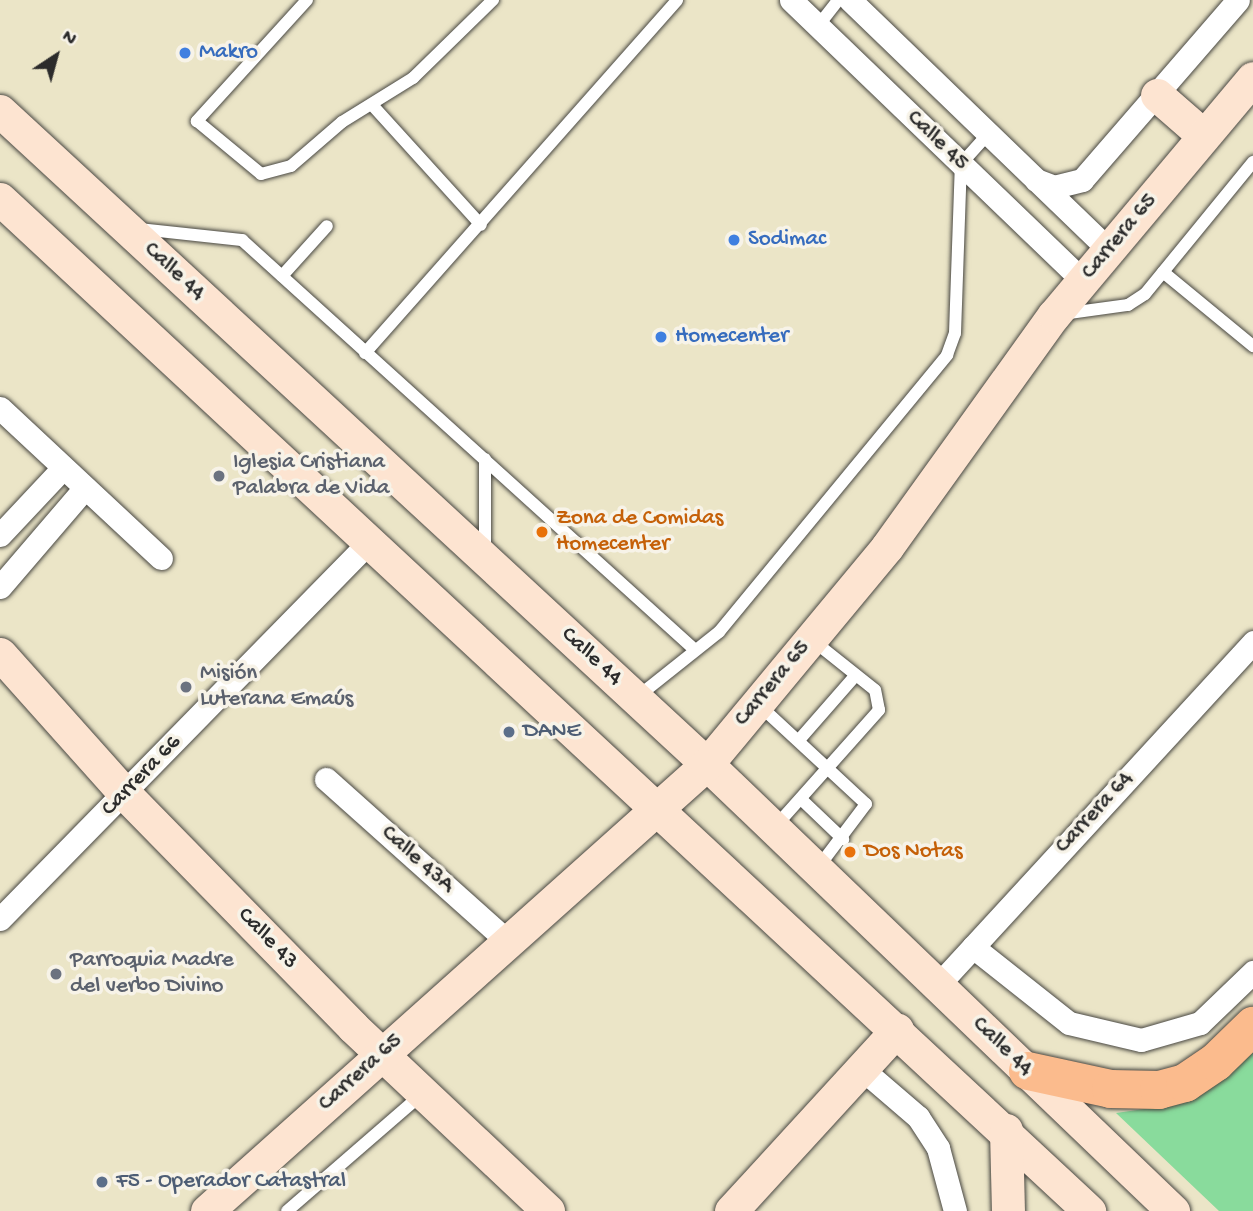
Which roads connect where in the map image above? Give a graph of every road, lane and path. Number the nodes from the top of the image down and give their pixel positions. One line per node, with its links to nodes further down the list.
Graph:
1 (307, 0): 11 (lane)
2 (493, 0): 11 (lane)
3 (677, 0): 20 (lane)
4 (791, 0): 8 (street, Calle 45)
5 (838, 0): 8 (lane)
6 (850, 0): 13 (street, Calle 45)
7 (1238, 0): 10 (street)
8 (818, 26): 16 (street, Calle 45)
9 (1253, 78): 14 (main road, Carrera 65)
10 (1157, 96): 14 (main road); 17 (street)
11 (374, 107): 20 (lane)
12 (0, 111): 21 (main road, Calle 44)
13 (988, 134): 16 (lane); 17 (street, Calle 45)
14 (1204, 136): 22 (main road, Carrera 65)
15 (1253, 162): 23 (lane)
16 (961, 164): 25 (street, Calle 45); 40 (lane)
17 (1036, 180): 22 (street, Calle 45)
18 (0, 199): 34 (main road)
19 (327, 226): 24 (lane)
20 (481, 226): 28 (lane)
21 (126, 228): 24 (lane); 36 (main road, Calle 44)
22 (1109, 250): 25 (main road, Carrera 65)
23 (1163, 272): 26 (lane); 27 (lane)
24 (282, 276): 28 (lane)
25 (1083, 281): 26 (main road, Carrera 65)
26 (1055, 315): 38 (main road, Carrera 65)
27 (1253, 346)
28 (365, 353): 30 (lane)
29 (0, 408): 31 (street)
30 (485, 459): 36 (lane); 40 (lane)
31 (63, 468): 32 (street); 33 (street)
32 (85, 488): 35 (street); 37 (street)
33 (0, 535)
34 (370, 541): 49 (street, Carrera 66); 51 (main road)
35 (161, 558)
36 (485, 559): 43 (main road, Calle 44)
37 (0, 587)
38 (811, 639): 42 (lane); 44 (main road, Carrera 65)
39 (1253, 642): 57 (street, Carrera 64)
40 (695, 650): 43 (lane)
41 (0, 654): 49 (main road, Calle 43)
42 (856, 675): 45 (lane); 47 (lane)
43 (636, 699): 46 (main road, Calle 44)
44 (757, 704): 45 (lane); 46 (main road, Carrera 65)
45 (799, 740): 47 (lane)
46 (707, 764): 51 (main road, Carrera 65); 52 (main road, Calle 44)
47 (830, 769): 50 (lane); 53 (lane)
48 (326, 779): 56 (street, Calle 43A)
49 (125, 794): 55 (street, Carrera 66); 62 (main road, Calle 43)
50 (802, 800): 52 (lane); 53 (lane)
51 (660, 813): 56 (main road, Carrera 65); 61 (main road)
52 (774, 828): 54 (main road, Calle 44)
53 (843, 839): 54 (lane)
54 (817, 870): 59 (main road, Calle 44)
55 (0, 919)
56 (507, 940): 62 (main road, Carrera 65)
57 (973, 947): 58 (street); 59 (street, Carrera 64)
58 (1253, 972)
59 (938, 985): 64 (main road, Calle 44)
60 (1253, 1026): 64 (highway)
61 (897, 1030): 63 (main road); 66 (main road)
62 (382, 1054): 65 (main road, Calle 43); 68 (main road, Carrera 65)
63 (862, 1069): 67 (street); 71 (main road)
64 (1028, 1071): 74 (main road, Calle 44)
65 (423, 1093): 69 (lane); 70 (main road, Calle 43)
66 (1006, 1130): 72 (main road); 73 (main road)
67 (954, 1201)
68 (207, 1211)
69 (287, 1211)
70 (548, 1211)
71 (731, 1211)
72 (1007, 1211)
73 (1089, 1211)
74 (1173, 1211)

